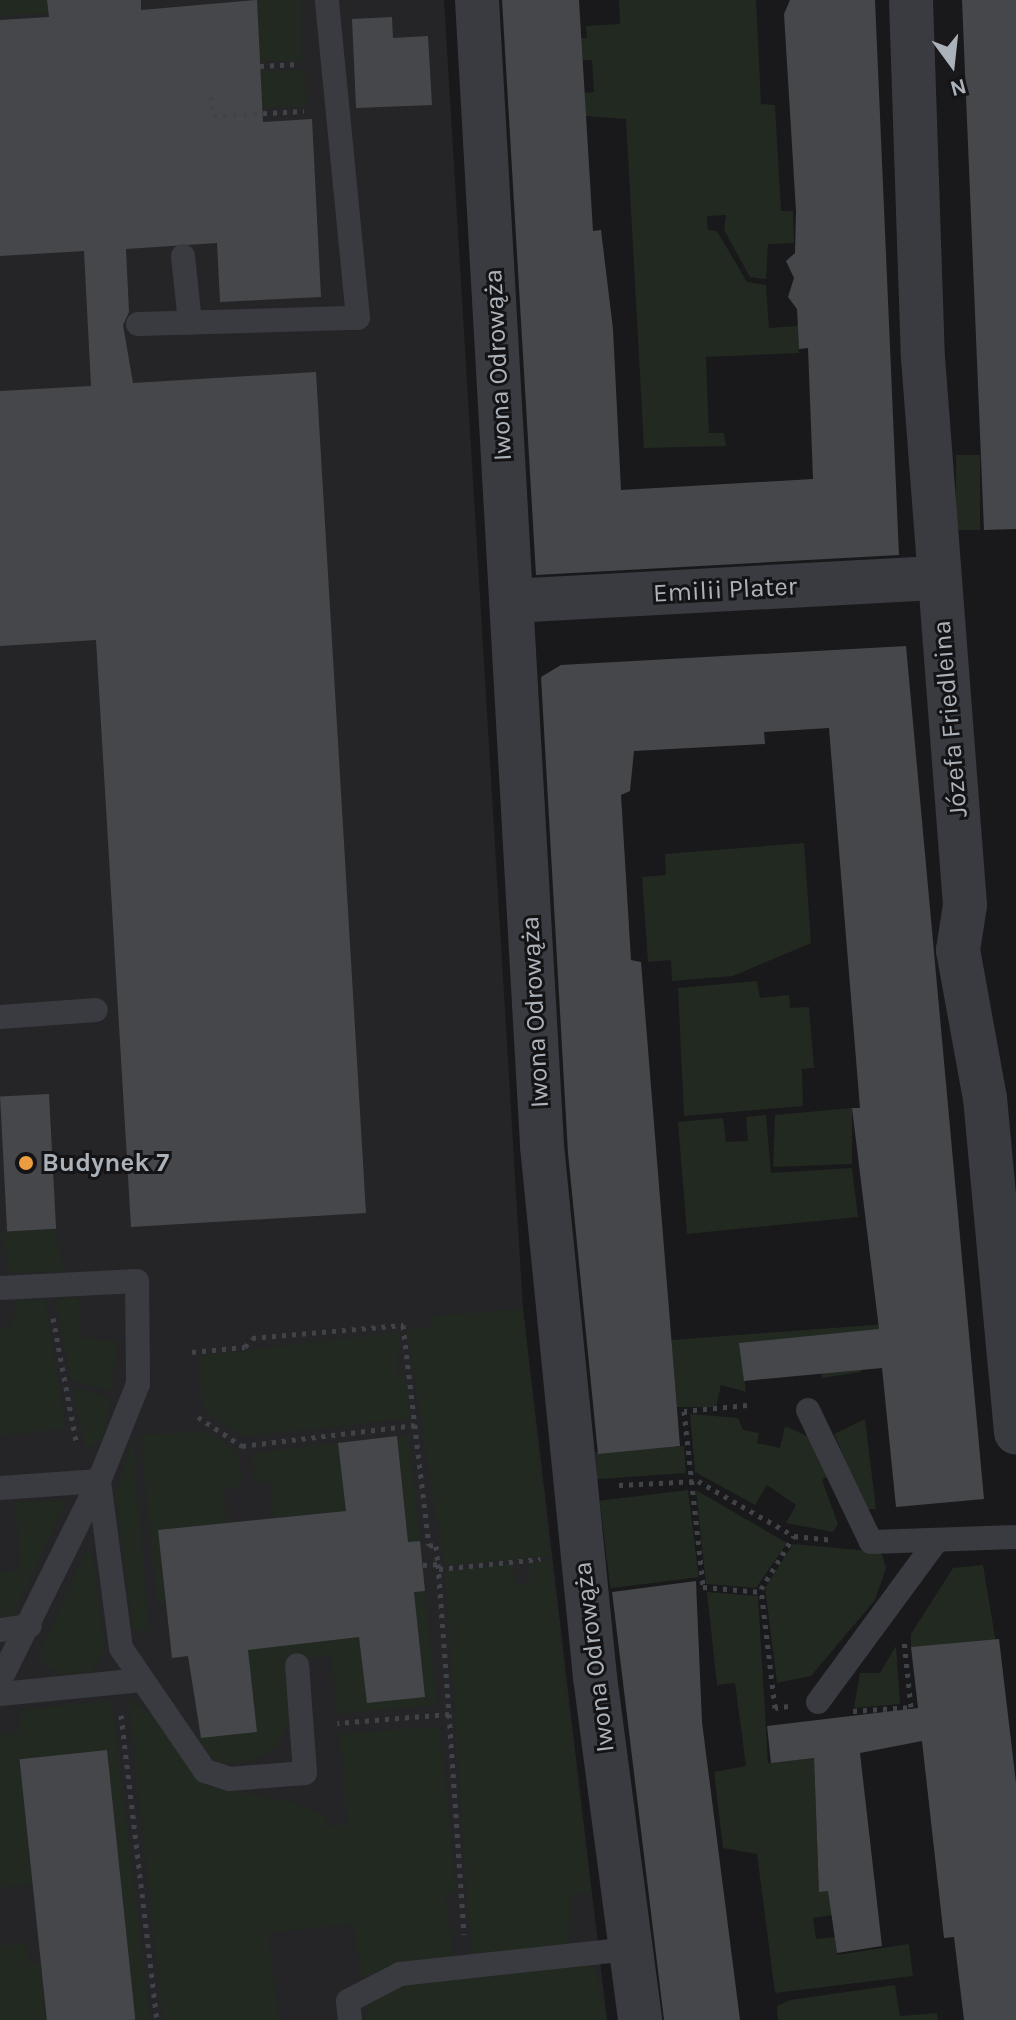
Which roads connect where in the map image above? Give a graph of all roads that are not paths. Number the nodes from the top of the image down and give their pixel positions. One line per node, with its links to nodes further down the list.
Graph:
1 (327, 0): 5 (lane)
2 (477, 0): 8 (street, Iwona Odrowąża)
3 (911, 0): 7 (street, Józefa Friedleina)
4 (183, 256): 5 (lane)
5 (190, 323): 6 (lane)
6 (138, 324)
7 (939, 578): 8 (street, Emilii Plater); 13 (street, Józefa Friedleina)
8 (511, 601): 25 (street, Iwona Odrowąża)
9 (96, 1010): 10 (lane)
10 (0, 1017)
11 (0, 1288): 14 (lane)
12 (808, 1410): 17 (lane)
13 (1016, 1433)
14 (92, 1481): 15 (lane); 18 (lane); 22 (lane)
15 (0, 1488)
16 (1016, 1537): 17 (lane)
17 (934, 1544): 24 (lane)
18 (30, 1626): 19 (lane); 21 (lane)
19 (0, 1630)
20 (297, 1665): 22 (lane)
21 (0, 1680)
22 (142, 1680): 23 (lane)
23 (0, 1694)
24 (818, 1702)
25 (631, 1949): 26 (lane); 27 (street, Iwona Odrowąża)
26 (350, 2020)
27 (640, 2020)

